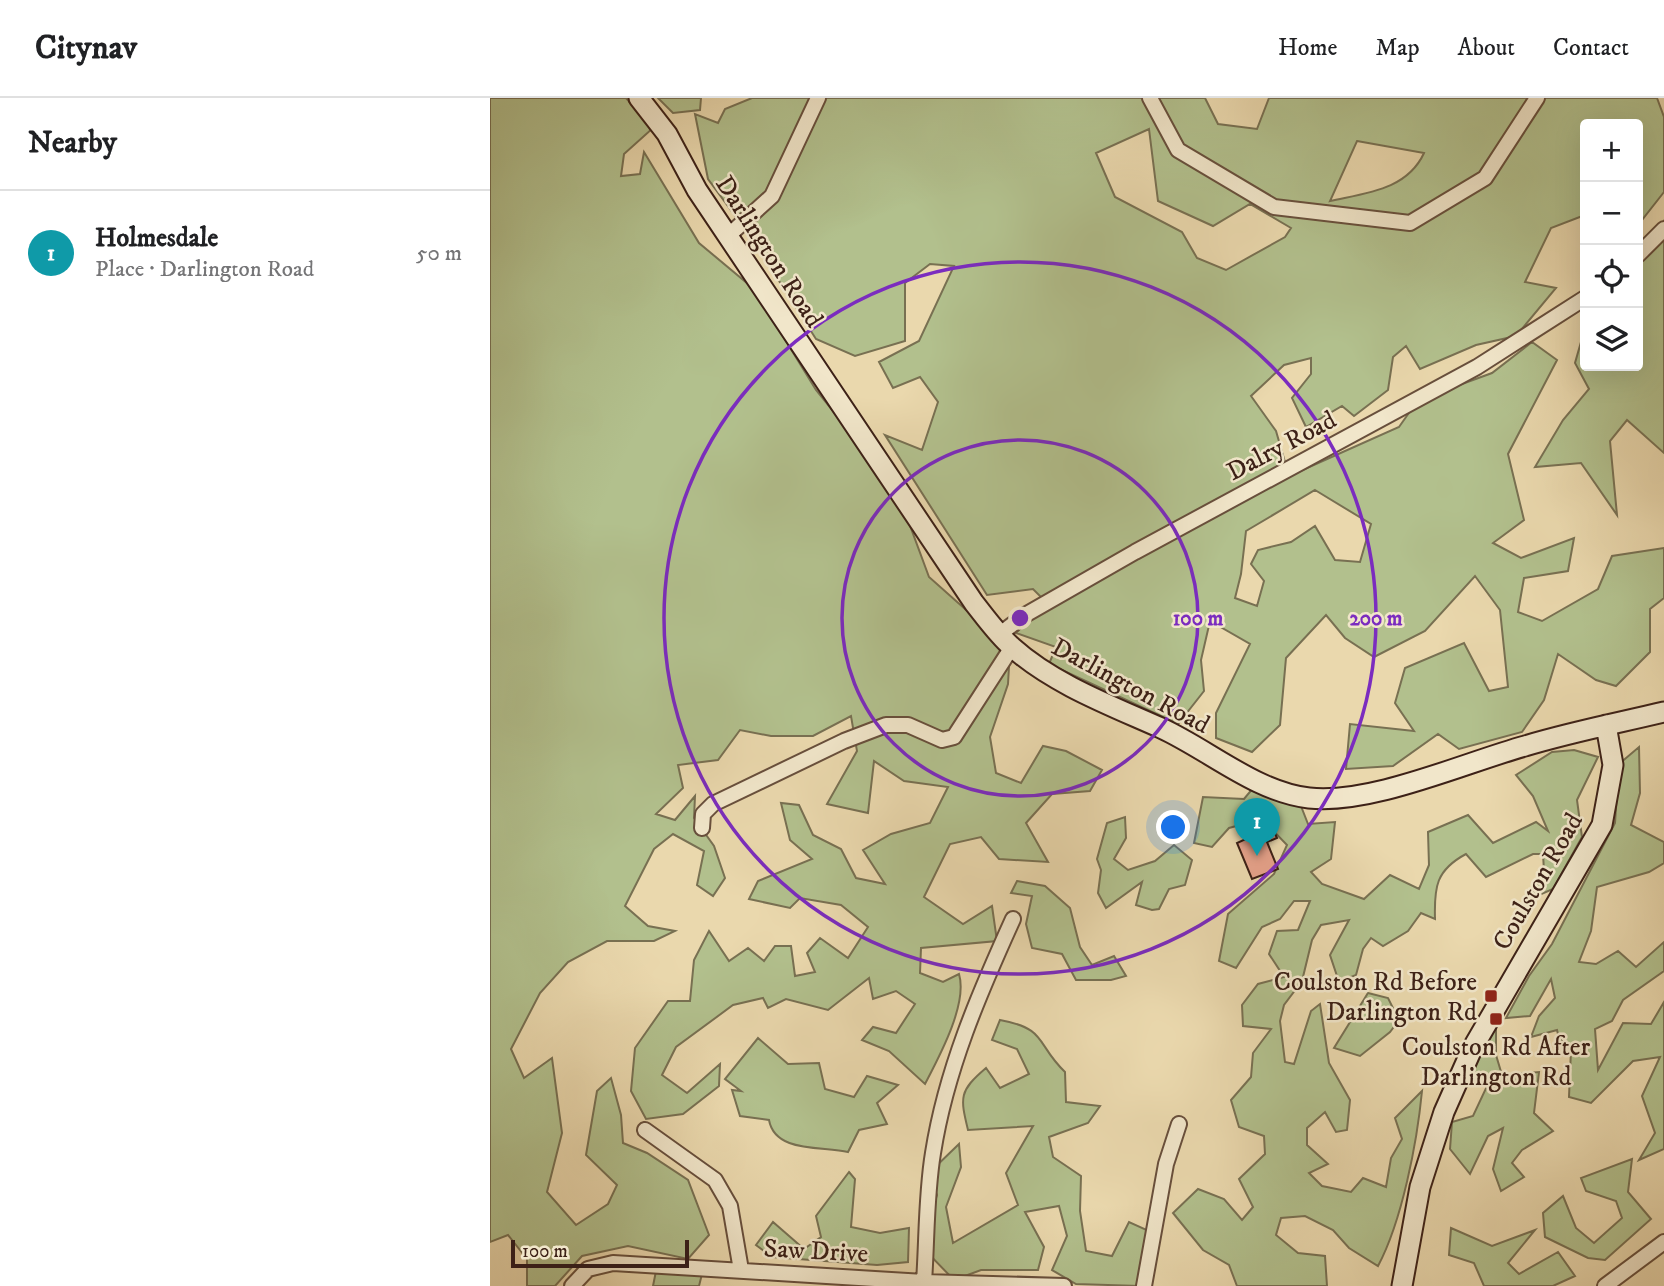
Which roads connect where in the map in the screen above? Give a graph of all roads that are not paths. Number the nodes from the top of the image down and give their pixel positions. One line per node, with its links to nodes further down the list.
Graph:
1 (639, 98): 6 (street, Darlington Road)
2 (818, 98): 6 (street)
3 (1150, 98): 4 (street)
4 (1536, 98)
5 (1664, 229): 7 (street)
6 (728, 236): 9 (street, Darlington Road)
7 (1643, 250)
8 (1580, 301): 9 (street, Dalry Road)
9 (1006, 641): 11 (street, Darlington Road); 12 (street, Dalry Road)
10 (1664, 712): 11 (street, Darlington Road)
11 (1599, 727): 22 (street, Coulston Road)
12 (702, 828)
13 (1013, 919): 18 (street)
14 (1178, 1124): 21 (street)
15 (645, 1130): 17 (street)
16 (1664, 1242): 23 (street)
17 (741, 1270): 18 (street, Saw Drive); 19 (street, Saw Drive)
18 (924, 1282): 20 (street, Saw Drive)
19 (572, 1286)
20 (1064, 1286)
21 (1144, 1286)
22 (1402, 1286)
23 (1605, 1286)

